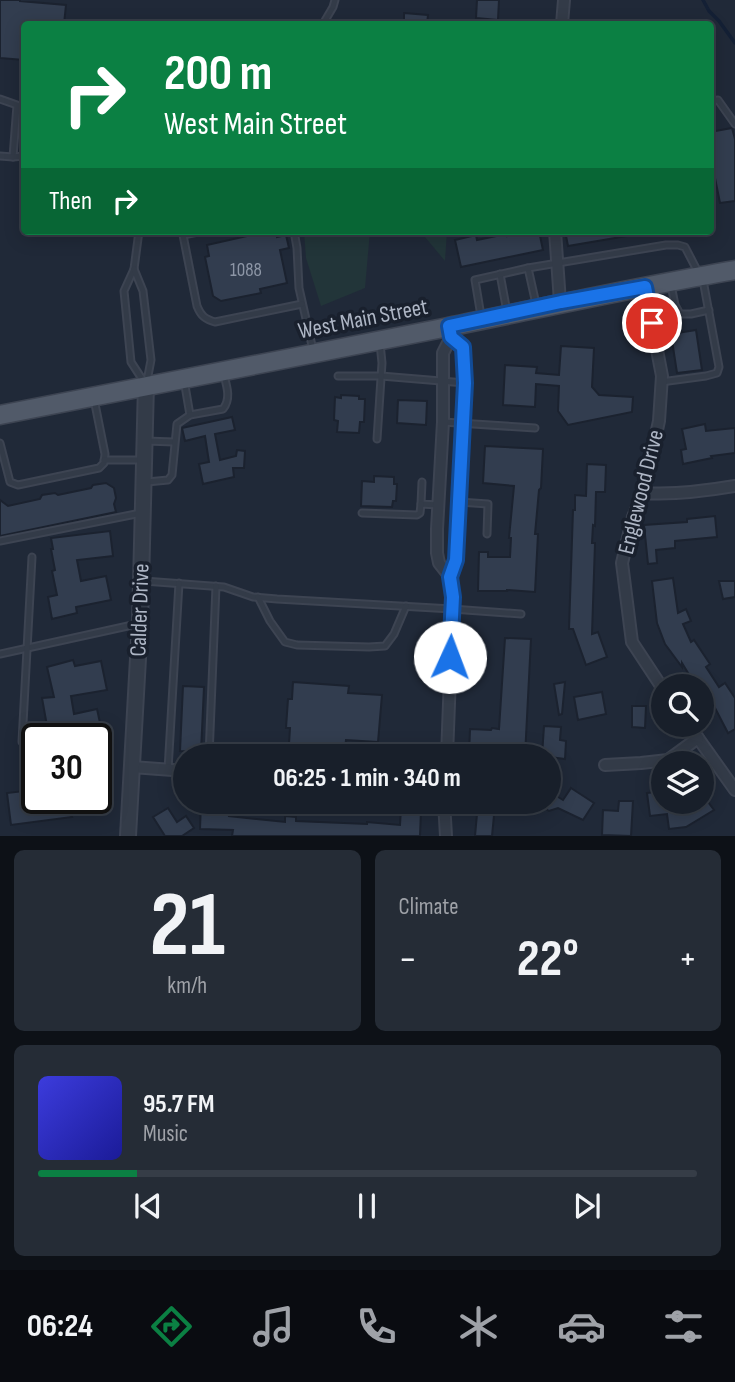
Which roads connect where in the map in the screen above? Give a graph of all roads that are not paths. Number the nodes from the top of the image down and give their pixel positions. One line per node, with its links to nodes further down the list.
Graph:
1 (335, 0): 3 (lane)
2 (564, 0): 4 (street)
3 (325, 21)
4 (562, 21)
5 (0, 99): 10 (lane)
6 (714, 100): 7 (lane)
7 (735, 124)
8 (0, 156): 10 (lane)
9 (21, 156): 10 (lane)
10 (12, 157)
11 (138, 235): 17 (lane)
12 (182, 235): 24 (lane)
13 (295, 235): 24 (lane)
14 (555, 235): 15 (street)
15 (557, 263): 16 (lane); 20 (lane); 23 (street)
16 (528, 268): 19 (lane); 25 (lane)
17 (134, 269): 39 (lane); 39 (lane)
18 (735, 270): 20 (main road, West Main Street)
19 (500, 274): 27 (lane); 28 (lane)
20 (701, 276): 21 (main road, West Main Street); 26 (lane)
21 (671, 282): 22 (main road, West Main Street); 26 (lane)
22 (645, 287): 23 (main road, West Main Street); 37 (street, Englewood Drive)
23 (561, 302): 25 (main road, West Main Street)
24 (302, 304): 31 (lane)
25 (537, 307): 27 (main road, West Main Street)
26 (709, 310): 37 (lane)
27 (508, 314): 28 (main road, West Main Street)
28 (482, 319): 29 (main road, West Main Street)
29 (450, 332): 30 (main road, West Main Street); 36 (street); 38 (street)
30 (379, 340): 31 (main road, West Main Street); 34 (lane)
31 (313, 353): 32 (main road, West Main Street)
32 (223, 371): 35 (main road, West Main Street); 42 (lane)
33 (338, 376): 34 (lane)
34 (381, 376): 36 (lane); 46 (lane)
35 (184, 378): 39 (main road, West Main Street); 42 (lane)
36 (444, 381): 38 (lane); 43 (street)
37 (662, 382): 55 (street, Englewood Drive)
38 (465, 383): 44 (street)
39 (146, 384): 40 (main road, West Main Street); 47 (street, Calder Drive)
40 (93, 396): 41 (main road, West Main Street); 50 (lane)
41 (0, 415)
42 (190, 415): 48 (lane)
43 (443, 422): 44 (lane); 58 (street)
44 (463, 423): 45 (lane); 56 (street)
45 (535, 428)
46 (377, 439)
47 (145, 442): 48 (lane); 51 (street, Calder Drive)
48 (174, 442): 52 (lane)
49 (0, 448): 50 (lane)
50 (104, 460): 51 (lane)
51 (144, 460): 52 (street, Calder Drive)
52 (144, 482): 59 (street, Calder Drive)
53 (422, 482): 57 (lane)
54 (735, 485): 55 (street)
55 (643, 493): 75 (street, Englewood Drive)
56 (459, 502): 61 (lane); 64 (street)
57 (421, 504): 58 (lane); 60 (lane)
58 (438, 505): 64 (street)
59 (143, 513): 62 (lane); 65 (street, Calder Drive)
60 (362, 513)
61 (488, 534)
62 (0, 541)
63 (32, 557): 73 (lane)
64 (450, 577): 70 (street)
65 (141, 581): 66 (lane); 72 (street, Calder Drive)
66 (179, 583): 67 (lane); 82 (lane)
67 (216, 586): 68 (lane); 78 (lane)
68 (258, 597): 69 (lane); 69 (lane)
69 (406, 606): 70 (lane)
70 (452, 608): 71 (lane); 79 (street)
71 (521, 614)
72 (140, 623): 73 (lane); 81 (street, Calder Drive)
73 (27, 648): 74 (lane); 76 (lane)
74 (0, 654)
75 (653, 674)
76 (23, 723)
77 (698, 738): 80 (street); 84 (street)
78 (209, 744)
79 (447, 744)
80 (605, 765)
81 (132, 767): 82 (street); 86 (street, Calder Drive)
82 (168, 770): 83 (street)
83 (173, 770)
84 (735, 790)
85 (445, 814): 87 (street)
86 (128, 836)
87 (446, 836)

